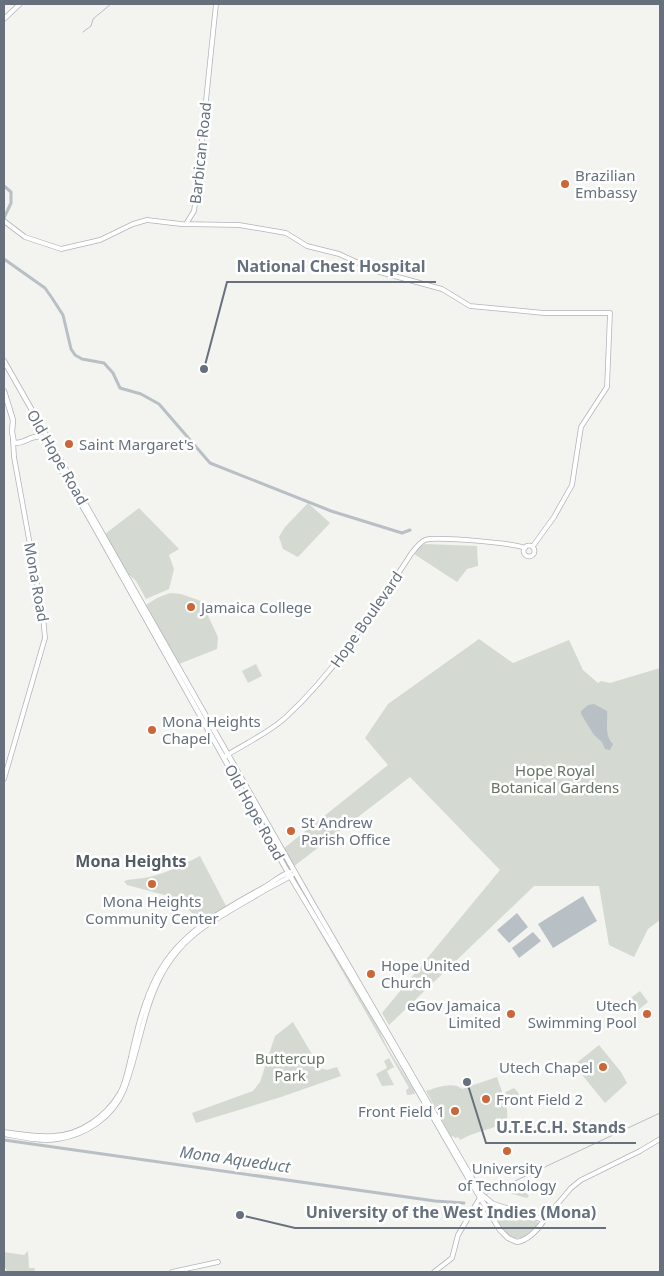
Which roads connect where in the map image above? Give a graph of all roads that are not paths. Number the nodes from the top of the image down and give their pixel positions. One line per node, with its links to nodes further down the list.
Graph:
1 (20, 4): 3 (street)
2 (216, 4): 4 (street, Barbican Road)
3 (4, 18)
4 (194, 211): 6 (street, Barbican Road); 7 (street)
5 (4, 222): 6 (street, Barbican Road)
6 (186, 224): 7 (street)
7 (201, 224): 15 (street)
8 (4, 362): 10 (main road, Old Hope Road)
9 (4, 391): 12 (main road, Old Hope Road)
10 (37, 421): 11 (main road); 17 (main road, Old Hope Road)
11 (35, 436): 13 (main road, Old Hope Road); 17 (main road, Old Hope Road)
12 (13, 440): 13 (main road, Old Hope Road); 14 (street, Mona Road)
13 (22, 443): 14 (street)
14 (14, 457): 18 (street, Mona Road)
15 (533, 546): 16 (street); 16 (street)
16 (525, 548): 17 (street, Hope Boulevard)
17 (226, 756): 19 (main road, Old Hope Road); 20 (main road, Old Hope Road)
18 (4, 779)
19 (295, 871): 20 (street); 23 (main road, Old Hope Road)
20 (289, 874): 21 (street); 23 (main road, Old Hope Road)
21 (4, 1133)
22 (660, 1139): 26 (street)
23 (481, 1196): 24 (main road, Old Hope Road); 25 (main road, Old Hope Road); 29 (street)
24 (498, 1206): 25 (main road); 26 (main road)
25 (492, 1217): 26 (main road, Old Hope Road)
26 (544, 1220)
27 (218, 1262): 28 (street)
28 (172, 1272)
29 (434, 1272)

